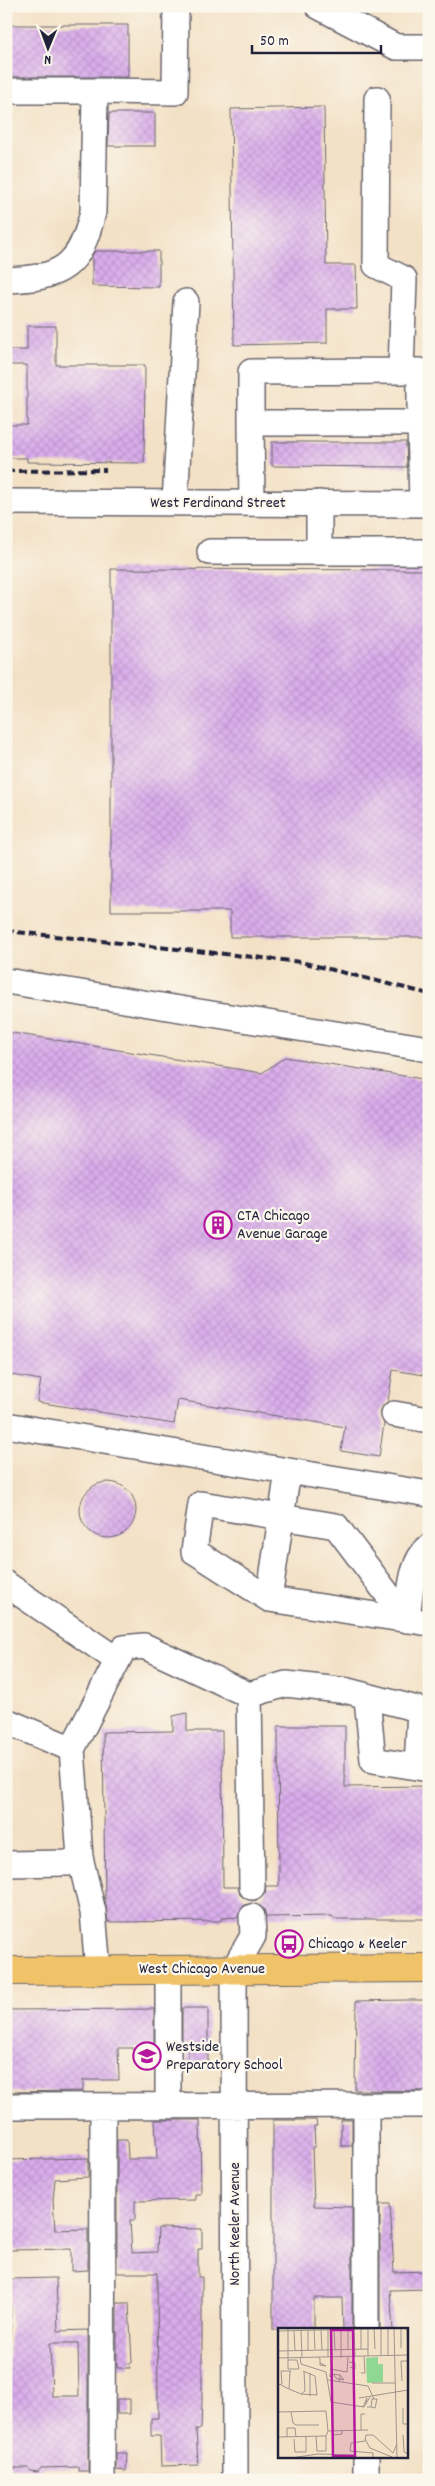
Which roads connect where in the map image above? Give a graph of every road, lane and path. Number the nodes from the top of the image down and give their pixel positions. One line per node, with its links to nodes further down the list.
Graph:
1 (176, 6): 5 (street)
2 (318, 6): 3 (street)
3 (429, 47)
4 (6, 91): 5 (street)
5 (95, 92): 7 (street)
6 (377, 99): 9 (street)
7 (6, 280)
8 (186, 302): 13 (street)
9 (401, 371): 10 (street); 11 (street)
10 (251, 423): 11 (street); 14 (street)
11 (420, 423): 16 (street)
12 (6, 502): 13 (street, West Ferdinand Street)
13 (175, 502): 14 (street, West Ferdinand Street)
14 (252, 503): 15 (street, West Ferdinand Street)
15 (319, 503): 16 (street, West Ferdinand Street); 18 (street)
16 (425, 504)
17 (210, 552): 18 (street)
18 (319, 552): 19 (street)
19 (429, 552)
20 (6, 981): 21 (street)
21 (429, 1048)
22 (394, 1414): 23 (street)
23 (429, 1420)
24 (6, 1425): 25 (street)
25 (288, 1471): 26 (street); 27 (street)
26 (429, 1494)
27 (281, 1517): 30 (street); 30 (street); 31 (street)
28 (429, 1547): 31 (street)
29 (6, 1584): 32 (street)
30 (269, 1599): 31 (street)
31 (418, 1621)
32 (117, 1660): 33 (street); 37 (street)
33 (249, 1695): 34 (street); 41 (street)
34 (367, 1698): 35 (street); 38 (street)
35 (424, 1711): 38 (street)
36 (6, 1722): 37 (street)
37 (72, 1749): 39 (street)
38 (423, 1768)
39 (80, 1857): 40 (street); 45 (street)
40 (6, 1864)
41 (252, 1886)
42 (252, 1917): 44 (street)
43 (429, 1968): 44 (main road, West Chicago Avenue)
44 (234, 1969): 46 (main road, West Chicago Avenue); 48 (street, North Keeler Avenue)
45 (98, 1970): 46 (main road, West Chicago Avenue); 47 (main road, West Chicago Avenue)
46 (168, 1970): 53 (street)
47 (6, 1971)
48 (234, 2105): 49 (street); 53 (street); 57 (street, North Keeler Avenue)
49 (366, 2105): 50 (street); 54 (street)
50 (429, 2105)
51 (6, 2106): 52 (street)
52 (103, 2106): 53 (street); 56 (street)
53 (168, 2106)
54 (366, 2328)
55 (366, 2458): 58 (street)
56 (102, 2480)
57 (235, 2480)
58 (366, 2480)

